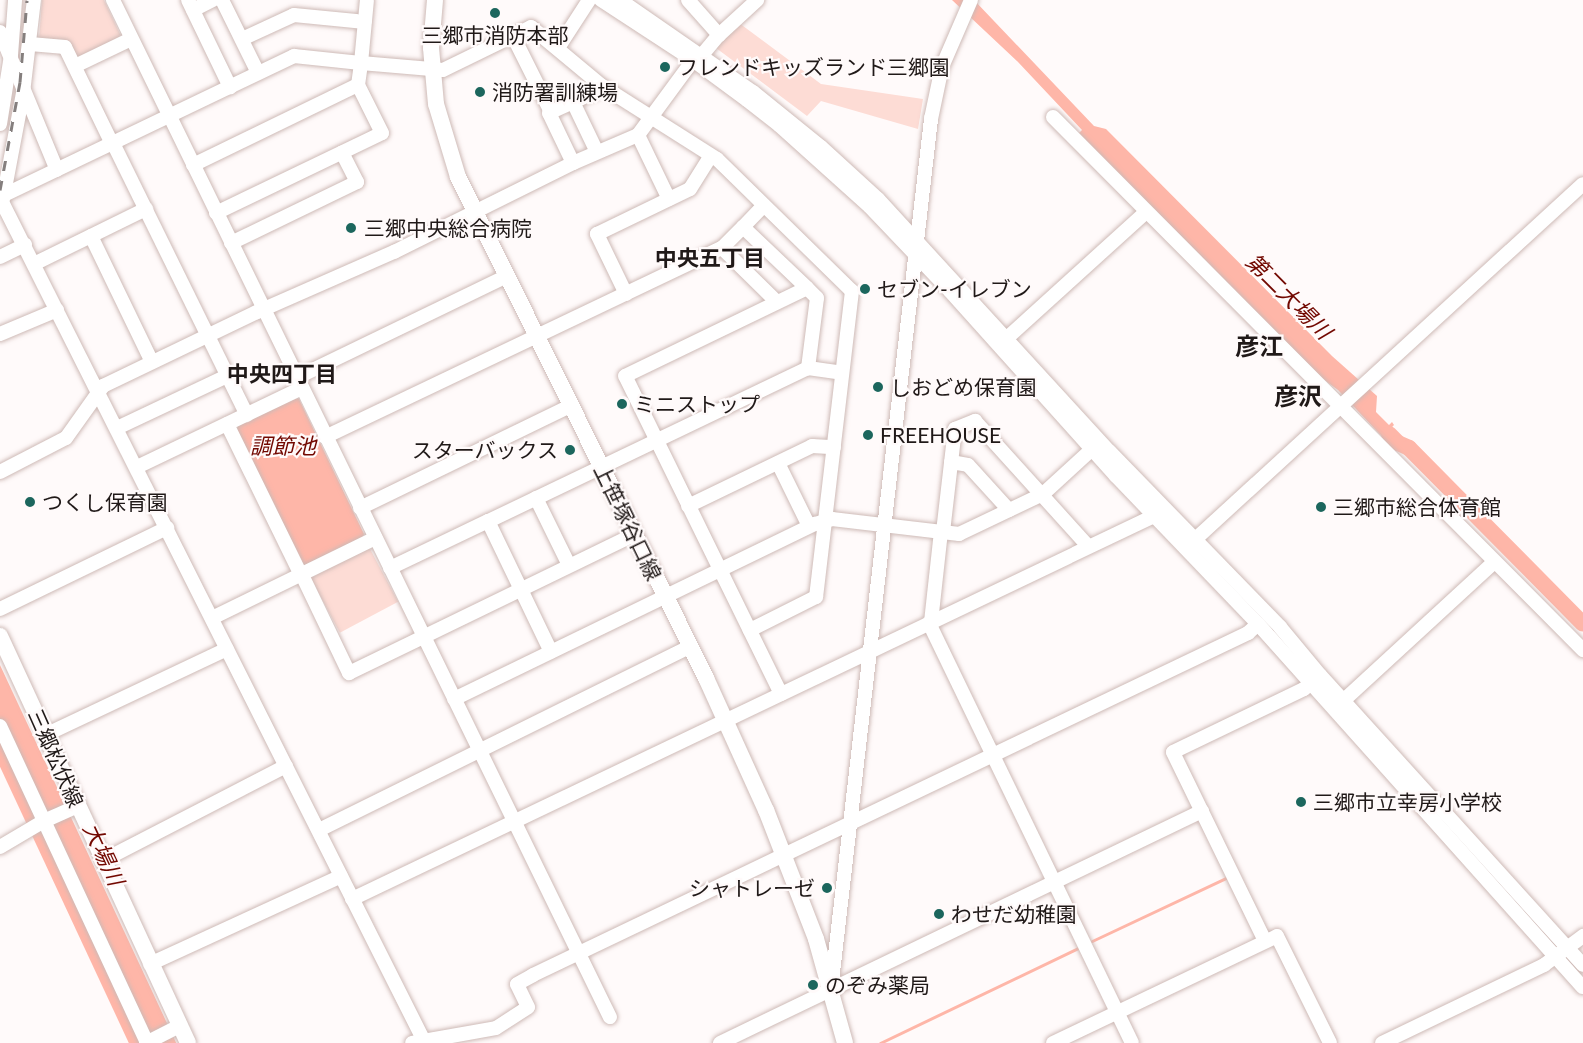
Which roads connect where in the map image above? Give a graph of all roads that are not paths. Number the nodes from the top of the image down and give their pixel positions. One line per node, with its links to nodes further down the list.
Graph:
1 (34, 0): 22 (street)
2 (113, 0): 20 (street)
3 (213, 0): 14 (street)
4 (222, 0): 21 (street)
5 (367, 0): 16 (street)
6 (435, 0): 28 (main road, 上笹塚谷口線)
7 (589, 0): 23 (street)
8 (601, 0): 25 (street)
9 (620, 0): 25 (street)
10 (688, 0): 18 (street)
11 (758, 0): 18 (street)
12 (971, 0): 62 (street)
13 (16, 1): 15 (street); 24 (street)
14 (190, 5): 32 (street)
15 (0, 8)
16 (365, 22): 21 (street); 26 (street)
17 (0, 32): 24 (street)
18 (719, 34): 25 (street)
19 (513, 36): 23 (street); 28 (street); 35 (street)
20 (131, 39): 27 (street); 36 (street)
21 (242, 39): 29 (street)
22 (30, 44): 27 (street); 33 (street)
23 (558, 48): 31 (street)
24 (11, 55): 33 (street); 39 (street)
25 (697, 57): 37 (street); 62 (street); 66 (street)
26 (361, 63): 28 (street); 29 (street); 30 (street)
27 (75, 66): 42 (street)
28 (432, 70): 59 (main road, 上笹塚谷口線)
29 (258, 73): 32 (street)
30 (358, 85): 46 (street); 49 (street)
31 (602, 86): 34 (street); 37 (street)
32 (230, 87): 36 (street)
33 (23, 93): 40 (street); 43 (street)
34 (573, 102): 35 (street); 45 (street)
35 (550, 112): 48 (street)
36 (170, 116): 42 (street); 49 (street)
37 (652, 117): 41 (street); 47 (street)
38 (1053, 117): 57 (street)
39 (0, 124)
40 (40, 131): 43 (street); 51 (street)
41 (638, 135): 45 (street); 54 (street)
42 (113, 143): 51 (street); 56 (street)
43 (14, 144): 50 (street)
44 (0, 151): 50 (street)
45 (597, 152): 48 (street)
46 (342, 153): 58 (street); 63 (street)
47 (711, 156): 54 (street); 55 (street)
48 (573, 163): 59 (street)
49 (193, 165): 58 (street)
50 (9, 168): 53 (street)
51 (57, 170): 53 (street)
52 (1583, 184): 85 (street)
53 (2, 199): 64 (street)
54 (669, 199): 71 (street)
55 (764, 205): 60 (street); 81 (street)
56 (146, 209): 61 (street); 76 (street)
57 (1146, 212): 78 (street); 85 (street)
58 (216, 213): 63 (street)
59 (474, 214): 69 (main road, 上笹塚谷口線); 74 (street)
60 (743, 227): 65 (street); 70 (street)
61 (91, 236): 68 (street); 79 (street)
62 (916, 238): 66 (street); 78 (street)
63 (231, 243): 74 (street)
64 (25, 245): 67 (street); 68 (street)
65 (722, 248): 71 (street); 72 (street)
66 (916, 254): 93 (street); 108 (street)
67 (0, 256)
68 (34, 264): 73 (street)
69 (506, 277): 77 (main road, 上笹塚谷口線); 83 (street)
70 (807, 288): 72 (street); 80 (street)
71 (626, 294): 77 (street)
72 (777, 302): 91 (street)
73 (57, 310): 75 (street); 84 (street)
74 (263, 310): 76 (street); 83 (street)
75 (0, 334)
76 (208, 336): 79 (street); 82 (street)
77 (536, 338): 86 (main road, 上笹塚谷口線); 90 (street)
78 (1007, 338): 113 (street)
79 (152, 363): 84 (street)
80 (808, 368): 81 (street); 91 (street)
81 (842, 373): 92 (street)
82 (227, 376): 87 (street); 89 (street)
83 (299, 383): 87 (street); 90 (street)
84 (98, 390): 89 (street); 98 (street)
85 (1343, 404): 113 (street); 115 (street)
86 (570, 406): 96 (main road, 上笹塚谷口線); 102 (street)
87 (247, 415): 88 (street)
88 (227, 424): 97 (street); 119 (street)
89 (117, 428): 97 (street)
90 (326, 437): 102 (street)
91 (657, 441): 96 (street); 101 (street)
92 (834, 447): 95 (street); 105 (street)
93 (1091, 450): 99 (street); 104 (street)
94 (951, 462): 99 (street); 103 (street); 110 (street)
95 (778, 463): 101 (street); 107 (street)
96 (602, 466): 100 (street); 111 (main road, 上笹塚谷口線)
97 (137, 467): 109 (street)
98 (0, 472)
99 (1043, 494): 103 (street); 114 (street)
100 (536, 498): 106 (street); 116 (street)
101 (688, 506): 118 (street)
102 (360, 508): 112 (street)
103 (1010, 510): 110 (street)
104 (1154, 516): 113 (street); 114 (street)
105 (825, 520): 107 (street); 108 (street); 126 (street)
106 (488, 521): 117 (street); 120 (street)
107 (809, 526): 118 (street)
108 (883, 526): 110 (street); 133 (street)
109 (167, 528): 122 (street); 123 (street)
110 (942, 532): 124 (street)
111 (635, 534): 116 (street); 121 (main road, 上笹塚谷口線)
112 (375, 538): 117 (street); 119 (street)
113 (1191, 544): 125 (street); 137 (street)
114 (1088, 546): 124 (street)
115 (1494, 562): 131 (street); 137 (street)
116 (569, 565): 120 (street)
117 (390, 568): 128 (street)
118 (719, 569): 121 (street); 126 (street)
119 (301, 575): 123 (street); 128 (street)
120 (520, 589): 128 (street); 132 (street)
121 (664, 596): 129 (main road, 上笹塚谷口線); 132 (street)
122 (0, 609)
123 (212, 618): 130 (street)
124 (930, 622): 133 (street); 142 (street)
125 (1258, 624): 134 (street); 142 (street)
126 (750, 630): 135 (street)
127 (0, 636): 140 (main road, 三郷松伏線)
128 (423, 636): 136 (street)
129 (690, 647): 138 (main road, 上笹塚谷口線); 141 (street)
130 (227, 649): 140 (street); 143 (street)
131 (1583, 650)
132 (551, 652): 136 (street)
133 (868, 652): 135 (street); 148 (street)
134 (1311, 683): 145 (street); 160 (street)
135 (781, 694): 138 (street)
136 (454, 699): 141 (street)
137 (1343, 701): 158 (street)
138 (726, 721): 147 (street); 151 (main road, 上笹塚谷口線)
139 (0, 726): 146 (street)
140 (45, 735): 144 (main road, 三郷松伏線)
141 (479, 750): 147 (street); 149 (street)
142 (992, 753): 148 (street); 154 (street)
143 (286, 766): 149 (street); 152 (street)
144 (74, 807): 146 (street); 152 (main road, 三郷松伏線)
145 (1202, 812): 154 (street); 157 (street)
146 (46, 820): 150 (street); 169 (street)
147 (516, 822): 155 (street); 159 (street)
148 (849, 823): 151 (street); 164 (street)
149 (318, 830): 153 (street)
150 (0, 847)
151 (785, 854): 159 (street); 164 (main road, 上笹塚谷口線)
152 (102, 861): 161 (main road, 三郷松伏線)
153 (341, 876): 155 (street); 161 (street)
154 (1055, 882): 164 (street); 165 (street)
155 (352, 899): 168 (street)
156 (1583, 936): 158 (street)
157 (1265, 941): 165 (street); 175 (street)
158 (1569, 949): 160 (street); 162 (street)
159 (579, 953): 166 (street); 168 (street)
160 (1556, 957): 163 (street); 176 (street)
161 (150, 964): 167 (main road, 三郷松伏線)
162 (1583, 965)
163 (1583, 987)
164 (831, 990): 171 (street); 172 (main road, 上笹塚谷口線)
165 (1117, 1012): 173 (street); 174 (street)
166 (610, 1017)
167 (178, 1028): 169 (street); 170 (main road, 三郷松伏線)
168 (421, 1042)
169 (147, 1043)
170 (188, 1043)
171 (720, 1043)
172 (845, 1043)
173 (1053, 1043)
174 (1132, 1043)
175 (1330, 1043)
176 (1382, 1043)

